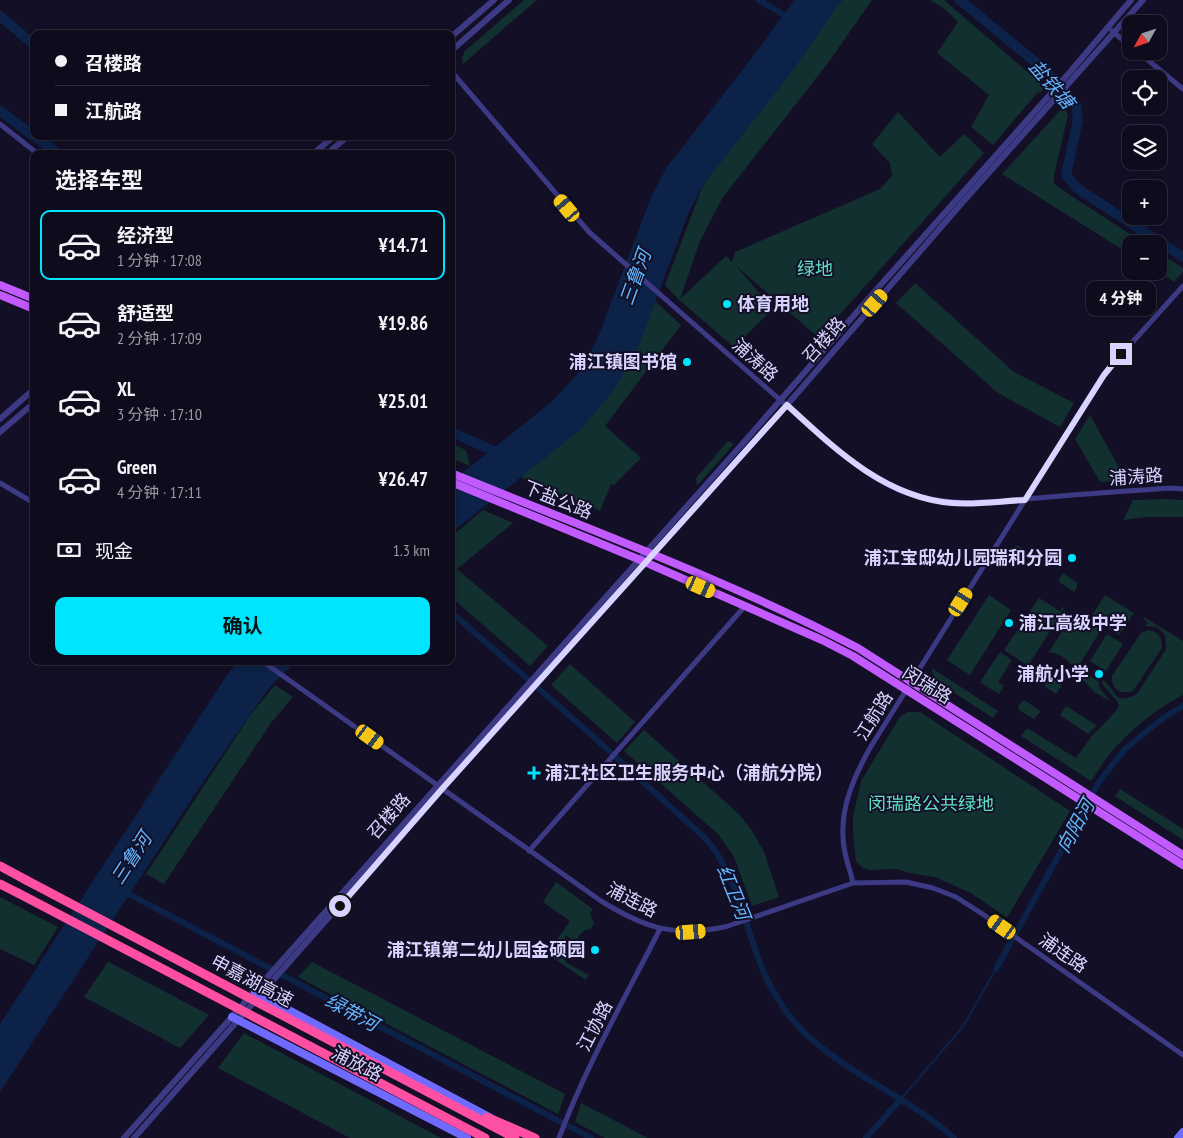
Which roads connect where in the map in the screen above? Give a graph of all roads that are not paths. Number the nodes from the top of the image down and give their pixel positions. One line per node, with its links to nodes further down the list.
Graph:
1 (494, 0): 7 (street)
2 (509, 0): 9 (street)
3 (1132, 0): 5 (street, 召楼路)
4 (1143, 0): 6 (street, 召楼路)
5 (1108, 28): 6 (street); 11 (street, 召楼路)
6 (1114, 33): 8 (street); 11 (street, 召楼路)
7 (455, 34)
8 (1122, 40)
9 (455, 47)
10 (1148, 60): 13 (street)
11 (1073, 75): 14 (street, 召楼路)
12 (455, 76): 27 (street, 浦涛路)
13 (1183, 89)
14 (1049, 100): 27 (street, 召楼路); 28 (street, 召楼路)
15 (0, 124): 18 (street)
16 (329, 140): 19 (street)
17 (343, 140): 20 (street)
18 (33, 150)
19 (318, 150)
20 (332, 150)
21 (0, 285): 24 (main road)
22 (1183, 286): 36 (street, 江航路)
23 (0, 295): 25 (main road)
24 (30, 297)
25 (30, 307)
26 (30, 393): 30 (street)
27 (780, 400): 28 (street, 浦涛路); 38 (street, 召楼路)
28 (787, 405): 36 (street, 浦涛路); 38 (street, 召楼路)
29 (30, 406): 31 (street)
30 (0, 419)
31 (0, 432)
32 (455, 475): 38 (main road, 下盐公路)
33 (0, 483): 37 (street)
34 (455, 484): 39 (main road, 下盐公路)
35 (1183, 489): 36 (street, 浦涛路)
36 (1025, 500): 42 (street, 江航路)
37 (30, 501)
38 (649, 554): 39 (street, 召楼路); 42 (main road, 闵瑞路)
39 (642, 561): 40 (main road, 闵瑞路); 44 (street, 召楼路)
40 (745, 606): 43 (main road, 闵瑞路); 47 (street)
41 (268, 665): 44 (street, 浦连路)
42 (912, 681): 43 (street, 江航路); 45 (main road, 闵瑞路)
43 (907, 690): 45 (main road, 闵瑞路); 51 (street, 江航路)
44 (439, 787): 47 (street, 浦连路); 54 (street, 召楼路)
45 (1079, 793): 46 (main road, 闵瑞路)
46 (1101, 807): 48 (main road, 闵瑞路); 49 (main road, 闵瑞路)
47 (529, 851): 53 (street, 浦连路)
48 (1183, 855)
49 (1183, 865)
50 (0, 866): 57 (highway, 申嘉湖高速, bridge)
51 (854, 883): 53 (street, 浦连路); 56 (street, 浦连路)
52 (0, 884): 63 (highway, 申嘉湖高速, bridge)
53 (660, 929): 59 (street, 江协路)
54 (258, 994): 55 (street); 65 (main road)
55 (236, 1019): 60 (street); 61 (street); 62 (main road, 浦放路)
56 (1183, 1055)
57 (450, 1104): 64 (highway, 申嘉湖高速, bridge); 66 (highway, bridge)
58 (1183, 1132): 67 (main road)
59 (559, 1137)
60 (124, 1138)
61 (134, 1138)
62 (467, 1138)
63 (485, 1138)
64 (515, 1138)
65 (528, 1138)
66 (535, 1138)
67 (1178, 1138)

